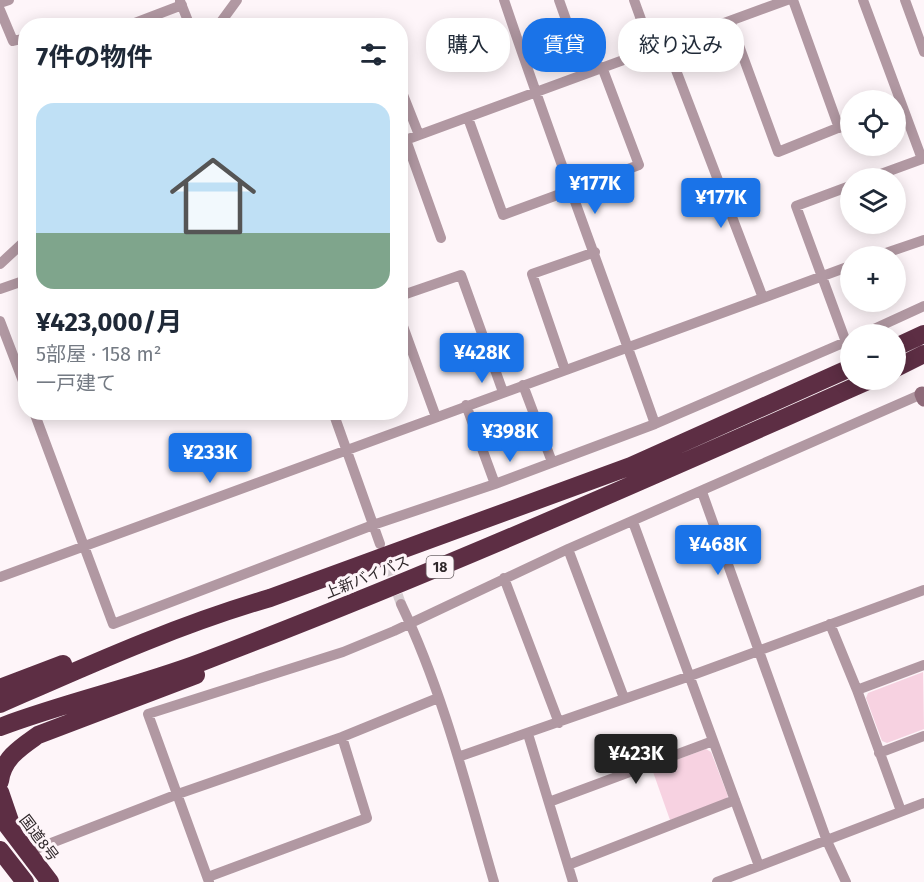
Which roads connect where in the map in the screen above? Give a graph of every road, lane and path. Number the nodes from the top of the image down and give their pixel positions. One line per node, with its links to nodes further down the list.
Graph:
1 (9, 0): 11 (street)
2 (237, 0): 15 (street)
3 (504, 0): 26 (street)
4 (559, 0): 24 (street)
5 (634, 0): 16 (street)
6 (793, 0): 30 (street)
7 (863, 0): 25 (street)
8 (905, 0): 19 (street)
9 (780, 1): 17 (street)
10 (181, 2): 13 (street); 14 (street)
11 (0, 3)
12 (0, 10): 18 (street)
13 (145, 18)
14 (187, 18)
15 (224, 18)
16 (640, 18)
17 (738, 18)
18 (18, 40)
19 (924, 52)
20 (744, 59): 30 (street)
21 (588, 72): 24 (street)
22 (604, 72): 37 (street)
23 (677, 72): 50 (street)
24 (585, 73): 26 (street)
25 (893, 90)
26 (535, 92): 28 (street); 37 (street)
27 (408, 107): 33 (street)
28 (468, 118): 33 (street); 37 (street)
29 (906, 120): 32 (street)
30 (839, 128)
31 (924, 128): 32 (street)
32 (912, 132): 36 (street)
33 (419, 135): 34 (street)
34 (408, 139)
35 (408, 154): 39 (street)
36 (897, 168)
37 (570, 190): 43 (street)
38 (840, 190): 46 (street)
39 (441, 238)
40 (924, 240): 41 (street)
41 (906, 246)
42 (18, 247): 44 (street)
43 (595, 252): 59 (street); 63 (street)
44 (0, 264)
45 (840, 270): 46 (street)
46 (823, 276): 50 (street); 53 (street)
47 (18, 283): 48 (street)
48 (0, 289)
49 (408, 293): 67 (street)
50 (763, 298): 59 (street)
51 (924, 306): 54 (street)
52 (0, 321): 62 (street)
53 (841, 324)
54 (885, 324)
55 (924, 334): 57 (highway)
56 (408, 340): 70 (street)
57 (906, 342)
58 (840, 344): 73 (street)
59 (628, 347): 63 (street); 73 (street)
60 (924, 354): 61 (highway)
61 (906, 363)
62 (18, 368)
63 (565, 370): 65 (street)
64 (840, 372): 88 (highway, 上新バイパス / 18)
65 (523, 385): 67 (street); 75 (street)
66 (847, 390): 86 (highway, 上新バイパス / 18)
67 (503, 392): 69 (street)
68 (923, 395): 77 (street)
69 (466, 405): 70 (street); 76 (street)
70 (436, 417): 74 (street)
71 (37, 420): 81 (street)
72 (336, 420): 74 (street)
73 (655, 424): 75 (street)
74 (346, 449): 79 (street); 81 (street)
75 (552, 462): 76 (street)
76 (495, 484): 79 (street)
77 (702, 492): 78 (street); 91 (street)
78 (633, 522): 82 (street); 93 (street)
79 (373, 525): 80 (street); 81 (street)
80 (380, 543)
81 (84, 546): 83 (street)
82 (568, 549): 84 (street); 97 (street)
83 (0, 576)
84 (504, 578): 89 (street); 99 (street)
85 (924, 590): 90 (street)
86 (359, 601): 100 (highway, 上新バイパス / 18); 107 (highway)
87 (401, 604): 89 (street)
88 (218, 613): 94 (highway); 98 (highway, 上新バイパス / 18)
89 (410, 622): 96 (street); 109 (street)
90 (830, 624): 91 (street); 95 (street)
91 (760, 650): 93 (street); 116 (street)
92 (924, 665): 95 (street)
93 (690, 676): 97 (street); 104 (street)
94 (0, 688)
95 (857, 690): 105 (street)
96 (438, 698): 103 (street); 106 (street)
97 (624, 698): 99 (street)
98 (0, 704)
99 (558, 723): 101 (street)
100 (0, 727)
101 (528, 734): 106 (street); 111 (street)
102 (924, 736): 105 (street)
103 (342, 737): 109 (street); 121 (street)
104 (713, 741): 110 (street); 111 (street)
105 (879, 753): 113 (street)
106 (458, 757): 124 (street)
107 (0, 781)
108 (0, 792): 115 (highway)
109 (178, 794): 118 (street); 121 (street)
110 (735, 800): 119 (street); 120 (street)
111 (549, 802): 119 (street)
112 (924, 803): 113 (street)
113 (900, 811): 116 (street)
114 (0, 816): 115 (highway, 国道8号)
115 (15, 836): 118 (highway, 国道8号)
116 (827, 841): 120 (street); 127 (street)
117 (0, 850): 122 (highway)
118 (28, 852): 123 (highway, 国道8号)
119 (568, 865): 125 (street)
120 (759, 866): 126 (street)
121 (208, 879)
122 (25, 882)
123 (50, 882)
124 (494, 882)
125 (573, 882)
126 (717, 882)
127 (846, 882)

